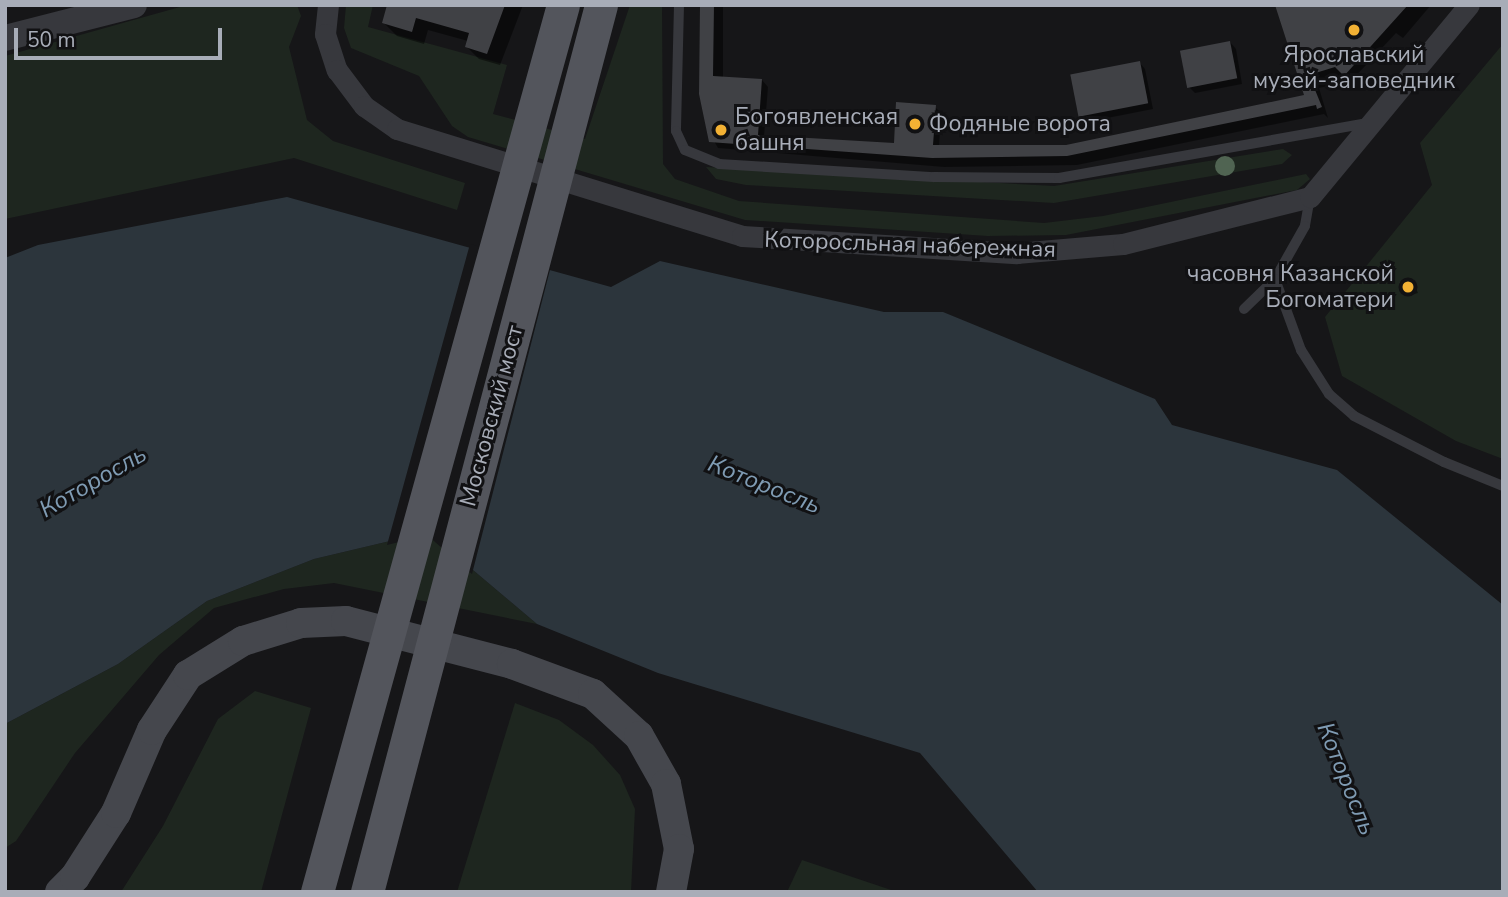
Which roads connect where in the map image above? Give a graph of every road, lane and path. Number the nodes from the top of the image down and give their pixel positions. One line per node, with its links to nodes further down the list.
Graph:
1 (134, 5): 7 (street)
2 (328, 5): 9 (street, Которосльная набережная)
3 (562, 5): 14 (main road, Московский мост)
4 (601, 5): 15 (main road, Московский мост)
5 (679, 5): 8 (lane)
6 (1469, 5): 8 (street)
7 (5, 38)
8 (1372, 122): 9 (street)
9 (1310, 197): 10 (lane)
10 (1275, 279): 11 (lane); 12 (lane)
11 (1244, 309)
12 (1503, 486)
13 (60, 892): 16 (main road)
14 (317, 892)
15 (367, 892)
16 (671, 892)

